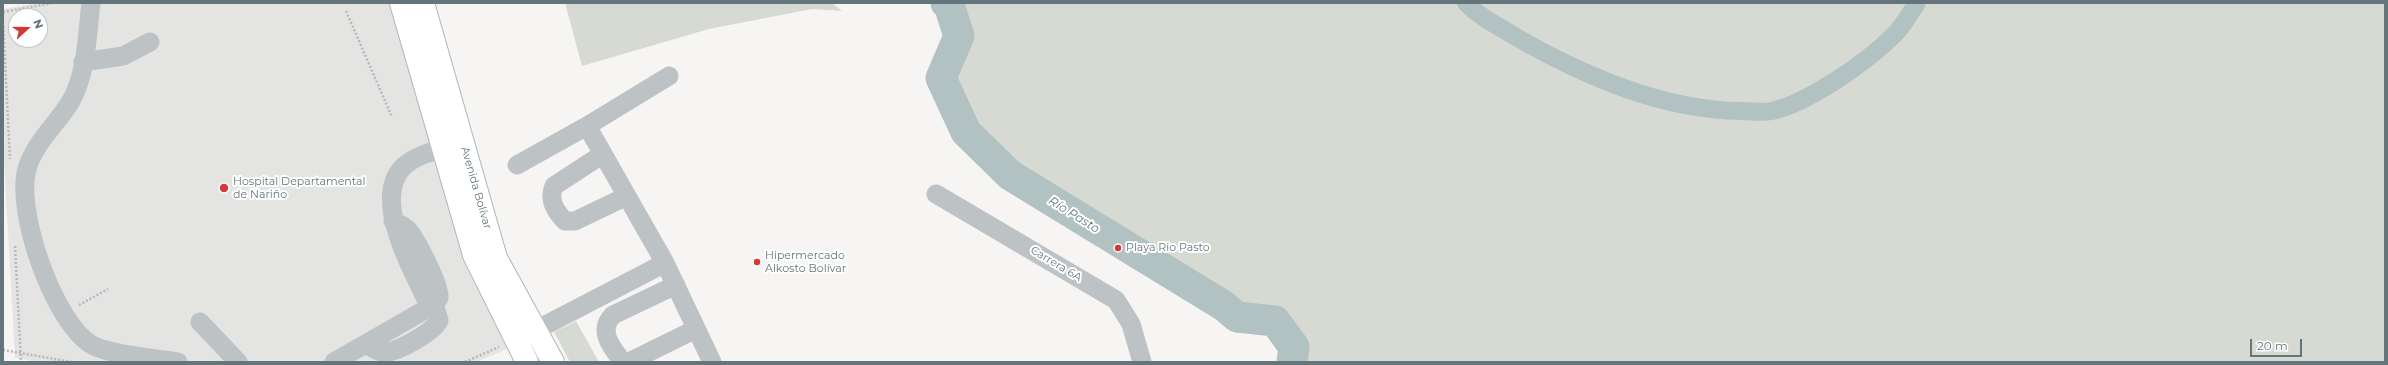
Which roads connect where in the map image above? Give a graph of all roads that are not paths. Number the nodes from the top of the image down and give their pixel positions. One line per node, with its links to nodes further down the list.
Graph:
1 (91, 3): 5 (lane)
2 (401, 3): 8 (main road, Avenida Bolívar)
3 (423, 3): 17 (main road, Avenida Bolívar)
4 (150, 42): 5 (lane)
5 (83, 62): 20 (lane)
6 (669, 76): 7 (lane)
7 (587, 126): 9 (lane); 10 (lane)
8 (443, 148): 18 (lane); 19 (main road, Avenida Bolívar)
9 (603, 154): 12 (lane); 12 (lane)
10 (517, 165)
11 (936, 194): 27 (lane, Carrera 6A)
12 (627, 196): 13 (lane)
13 (665, 263): 14 (lane); 17 (lane)
14 (676, 285): 16 (lane); 24 (lane)
15 (200, 322): 21 (lane)
16 (696, 329): 25 (lane); 26 (lane)
17 (536, 330): 23 (main road, Avenida Bolívar)
18 (363, 352): 22 (lane)
19 (522, 361)
20 (178, 362)
21 (238, 362)
22 (334, 362)
23 (554, 362)
24 (623, 362)
25 (629, 362)
26 (712, 362)
27 (1142, 362)

